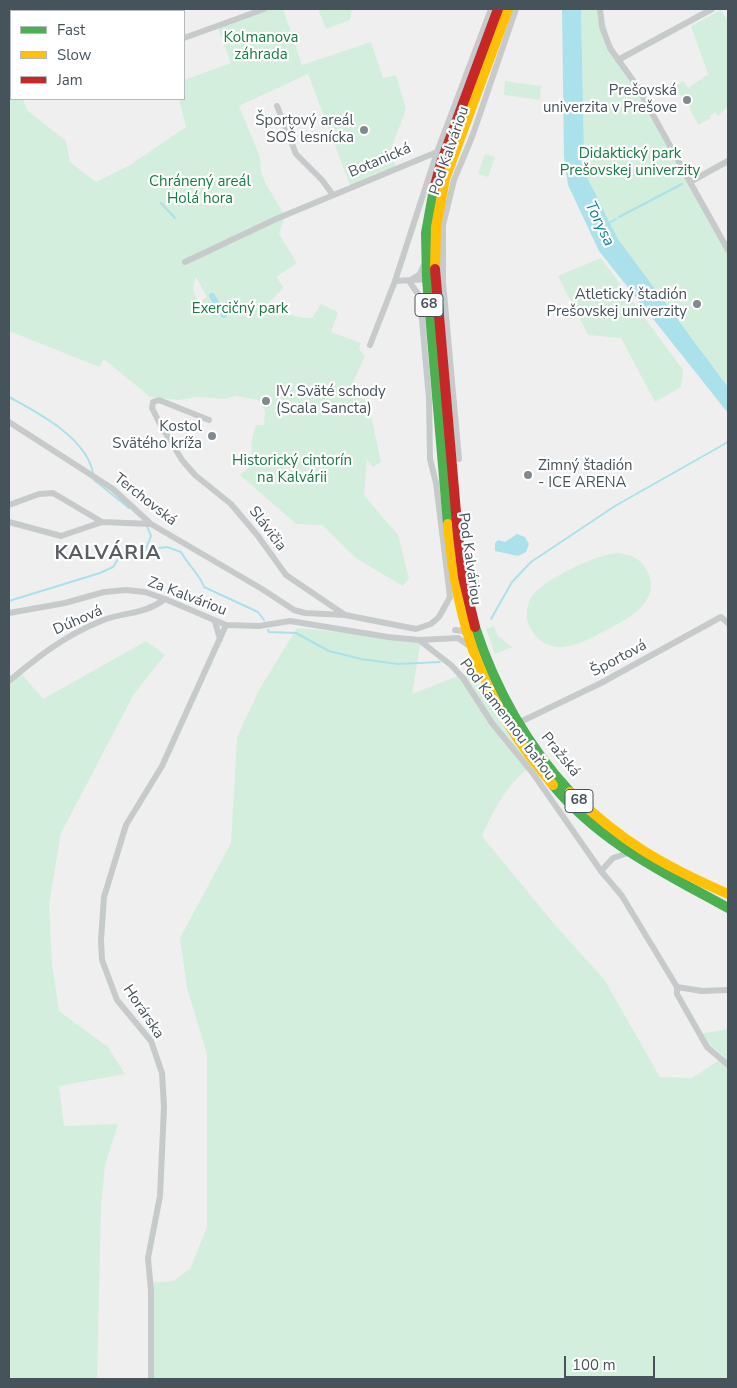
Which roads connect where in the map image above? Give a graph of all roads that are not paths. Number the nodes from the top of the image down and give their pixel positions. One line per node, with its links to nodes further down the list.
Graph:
1 (264, 9): 8 (street)
2 (492, 9): 11 (street, Pod Kalváriou)
3 (498, 9): 16 (main road, Pod Kalváriou / 68)
4 (508, 9): 18 (main road, Pod Kalváriou / 68)
5 (516, 9): 24 (street, Pod Kalváriou)
6 (600, 9): 9 (street)
7 (712, 9): 9 (street)
8 (185, 38)
9 (618, 60): 13 (street)
10 (277, 106): 14 (street)
11 (437, 152): 14 (street, Botanická); 20 (street, Pod Kalváriou)
12 (728, 161): 13 (street)
13 (690, 182): 15 (street)
14 (332, 195): 17 (street, Botanická)
15 (728, 250)
16 (426, 256): 18 (main road, Pod Kalváriou / 68); 19 (street)
17 (185, 262)
18 (432, 279): 19 (street); 31 (main road, Pod Kalváriou / 68); 34 (main road, Pod Kalváriou / 68)
19 (409, 281): 20 (street); 39 (street, Pod Kalváriou)
20 (394, 282): 21 (street, Pod Kalváriou)
21 (370, 345)
22 (209, 420): 33 (street, Slávičia)
23 (9, 422): 28 (street, Terchovská)
24 (459, 459)
25 (9, 505): 27 (street)
26 (9, 522): 27 (street)
27 (102, 522): 28 (street)
28 (146, 524): 30 (street, Terchovská)
29 (165, 599): 32 (street, Za Kalváriou); 38 (street, Za Kalváriou); 47 (street, Dúhová)
30 (294, 610): 33 (street, Terchovská); 35 (street)
31 (460, 612): 40 (street); 41 (main road, Pod Kalváriou / 68)
32 (9, 613)
33 (345, 615): 39 (street, Slávičia)
34 (473, 618): 41 (street); 46 (main road, Pražská / 68)
35 (290, 621): 38 (street, Za Kalváriou); 44 (street, Za Kalváriou)
36 (215, 622): 43 (street)
37 (728, 623): 48 (street, Športová)
38 (226, 625): 43 (street, Horárska)
39 (416, 629): 44 (street)
40 (455, 630): 41 (street); 42 (street)
41 (462, 636): 42 (street, Za Kalváriou); 46 (street); 49 (main road, Pražská / 68)
42 (444, 637): 44 (street, Za Kalváriou); 45 (street)
43 (220, 638): 58 (street, Horárska)
44 (419, 640): 45 (street, Pod Kamennou baňou)
45 (432, 650): 52 (street, Pod Kamennou baňou)
46 (485, 654): 48 (main road, Pražská / 68)
47 (9, 682)
48 (518, 723): 53 (main road, Pražská / 68)
49 (612, 842): 50 (main road, Pražská / 68); 51 (street)
50 (628, 853): 51 (street); 54 (main road, Pražská / 68)
51 (613, 858): 52 (street)
52 (602, 871): 55 (street, Pod Kamennou baňou)
53 (728, 894)
54 (726, 907)
55 (677, 987): 56 (street); 57 (street, Pod Kamennou baňou)
56 (728, 990)
57 (728, 1064)
58 (151, 1379)

